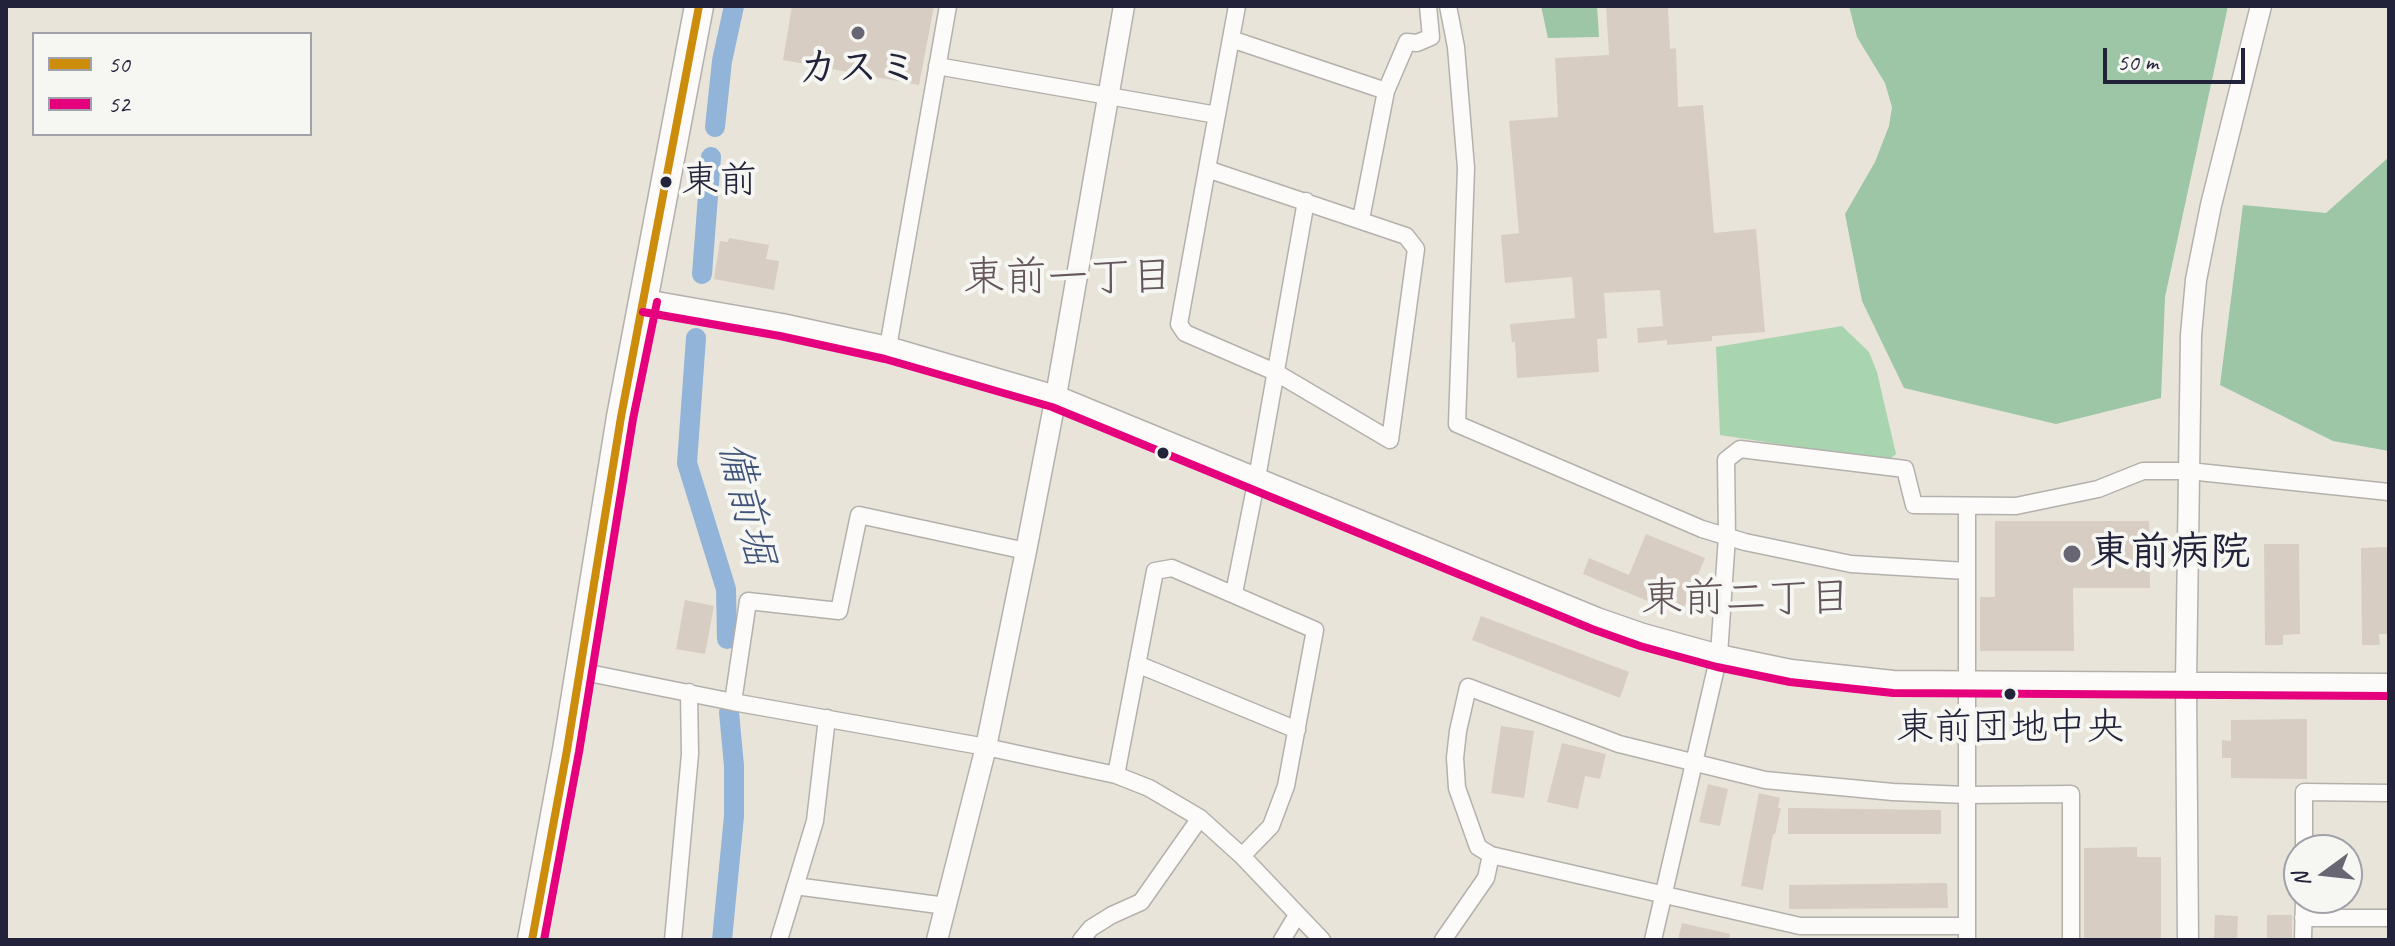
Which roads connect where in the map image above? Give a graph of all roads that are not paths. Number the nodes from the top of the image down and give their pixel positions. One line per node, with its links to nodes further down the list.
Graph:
1 (699, 6): 16 (highway)
2 (948, 6): 9 (street)
3 (1124, 6): 11 (street)
4 (1237, 6): 8 (street)
5 (1428, 6): 10 (street)
6 (1448, 6): 24 (street)
7 (2261, 6): 20 (street)
8 (1231, 39): 10 (street); 12 (street)
9 (937, 66): 11 (street); 17 (street)
10 (1386, 91): 15 (street)
11 (1107, 96): 12 (street); 19 (street)
12 (1217, 115): 13 (street)
13 (1207, 169): 14 (street); 18 (street)
14 (1306, 201): 15 (street); 18 (street)
15 (1361, 219): 18 (street)
16 (645, 300): 17 (street); 30 (highway)
17 (888, 347): 19 (street)
18 (1275, 372): 21 (street)
19 (1056, 396): 21 (street); 25 (street)
20 (2189, 471): 22 (street); 23 (street); 32 (street)
21 (1257, 478): 27 (street); 28 (street)
22 (2389, 492)
23 (1967, 506): 24 (street); 26 (street)
24 (1727, 536): 26 (street); 28 (street)
25 (1026, 551): 35 (street); 38 (street)
26 (1966, 571): 31 (street)
27 (1234, 593): 29 (street); 37 (street)
28 (1719, 655): 31 (street); 39 (street)
29 (1137, 664): 37 (street); 40 (street)
30 (579, 671): 34 (street); 56 (highway)
31 (1967, 682): 32 (street); 42 (street)
32 (2186, 683): 33 (street); 66 (street)
33 (2389, 684)
34 (689, 692): 35 (street); 57 (street)
35 (733, 702): 36 (street)
36 (827, 718): 38 (street); 47 (street)
37 (1297, 730): 46 (street)
38 (986, 747): 40 (street); 49 (street)
39 (1694, 764): 42 (street); 45 (street); 48 (street)
40 (1116, 775): 43 (street)
41 (2389, 793): 44 (street)
42 (1966, 795): 55 (street); 65 (street)
43 (1200, 818): 46 (street); 60 (street)
44 (2304, 834)
45 (1491, 855): 48 (street); 63 (street)
46 (1242, 856): 51 (street)
47 (795, 886): 49 (street); 58 (street)
48 (1664, 893): 54 (street); 64 (street)
49 (946, 906): 59 (street)
50 (2303, 914): 52 (street)
51 (1297, 915): 61 (street); 62 (street)
52 (2303, 918): 53 (street); 67 (street)
53 (2389, 918)
54 (1800, 933): 55 (street)
55 (1967, 933)
56 (532, 940)
57 (673, 940)
58 (779, 940)
59 (937, 940)
60 (1081, 940)
61 (1282, 940)
62 (1322, 940)
63 (1443, 940)
64 (1653, 940)
65 (2071, 940)
66 (2188, 940)
67 (2303, 940)

